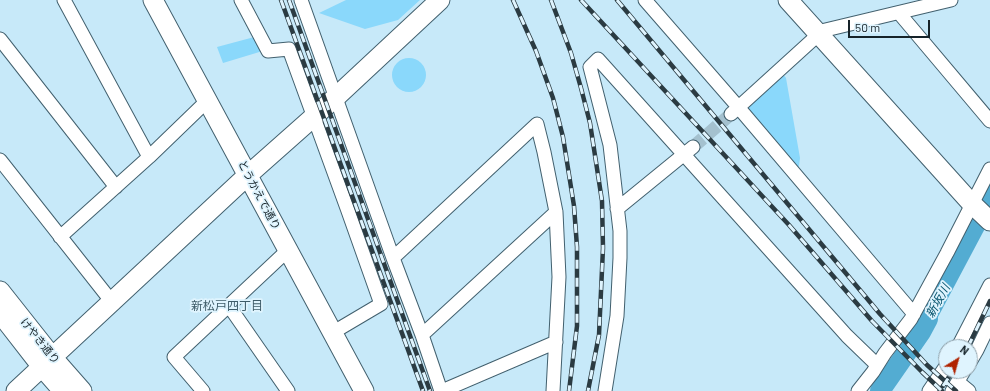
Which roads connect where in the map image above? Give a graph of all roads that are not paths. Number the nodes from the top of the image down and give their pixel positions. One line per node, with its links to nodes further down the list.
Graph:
1 (64, 0): 18 (street)
2 (153, 0): 13 (street, とうかえで通り)
3 (240, 0): 15 (street)
4 (301, 0): 12 (street)
5 (440, 0): 12 (street)
6 (645, 0): 14 (street)
7 (788, 0): 10 (street)
8 (952, 0): 9 (street)
9 (899, 13): 10 (street); 16 (street)
10 (818, 33): 14 (street); 23 (street)
11 (0, 39): 22 (street)
12 (336, 96): 15 (street); 29 (street)
13 (208, 100): 18 (street); 21 (street, とうかえで通り)
14 (735, 111): 35 (street)
15 (313, 116): 21 (street); 37 (street)
16 (990, 121)
17 (688, 151): 24 (street); 24 (street); 43 (street)
18 (149, 157): 22 (street)
19 (0, 160): 27 (street)
20 (990, 169): 23 (street)
21 (248, 175): 28 (street, とうかえで通り); 32 (street)
22 (116, 187): 27 (street)
23 (973, 205): 26 (street); 35 (street)
24 (617, 209): 54 (street)
25 (556, 212): 29 (street); 38 (street); 40 (street)
26 (990, 221)
27 (60, 237): 32 (street)
28 (288, 250): 33 (street); 37 (street, とうかえで通り)
29 (393, 258): 38 (street)
30 (990, 285): 39 (street)
31 (0, 291): 42 (street, けやき通り)
32 (112, 302): 42 (street)
33 (229, 306): 49 (street); 50 (street)
34 (0, 313): 42 (street, けやき通り)
35 (914, 314): 43 (street)
36 (990, 323): 41 (street)
37 (332, 333): 51 (street, とうかえで通り)
38 (422, 335): 52 (street)
39 (962, 339)
40 (556, 342): 52 (street); 53 (street)
41 (978, 348)
42 (47, 362): 46 (street); 47 (street, けやき通り); 48 (street, けやき通り)
43 (877, 365): 55 (street)
44 (938, 378): 56 (street)
45 (958, 381): 57 (street)
46 (16, 391)
47 (63, 391)
48 (82, 391)
49 (203, 391)
50 (288, 391)
51 (364, 391)
52 (441, 391)
53 (553, 391)
54 (605, 391)
55 (858, 391)
56 (929, 391)
57 (969, 391)

